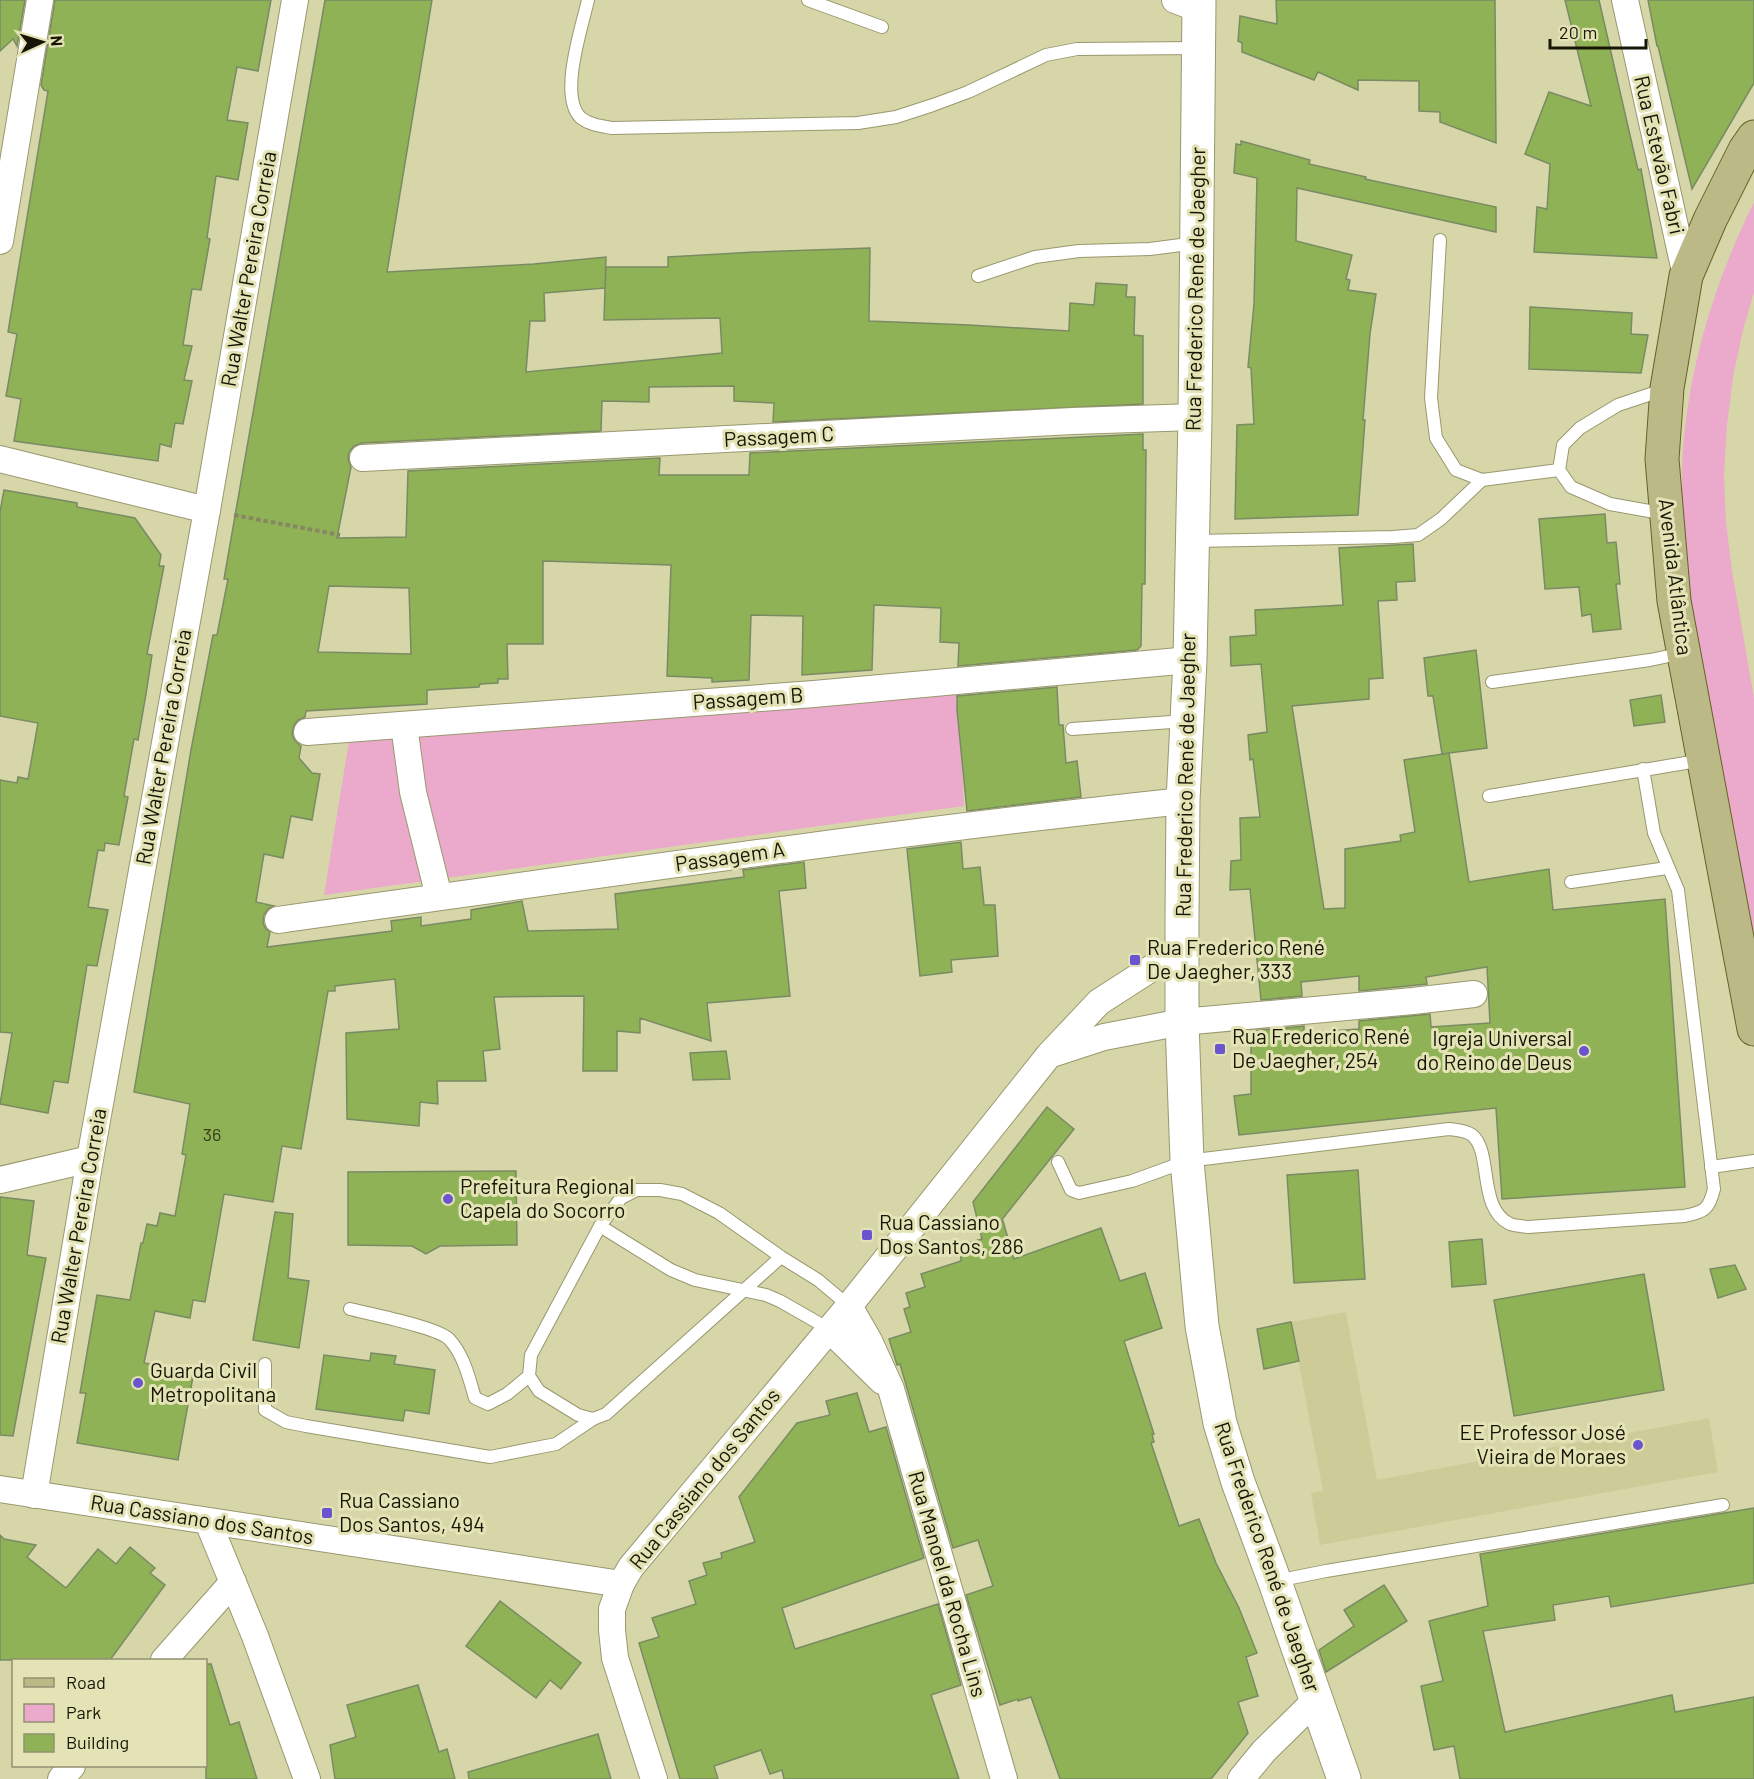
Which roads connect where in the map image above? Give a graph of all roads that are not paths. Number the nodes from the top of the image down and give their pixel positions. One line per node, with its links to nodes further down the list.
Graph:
1 (40, 0): 10 (street)
2 (296, 0): 22 (street, Rua Walter Pereira Correia)
3 (588, 0): 8 (lane)
4 (808, 0): 7 (lane)
5 (1624, 0): 15 (street, Rua Estevão Fabri)
6 (1191, 3): 8 (main road, Rua Frederico René de Jaegher)
7 (882, 27)
8 (1198, 48): 13 (main road, Rua Frederico René de Jaegher)
9 (1754, 137): 15 (main road, Avenida Atlântica)
10 (7, 160): 11 (street)
11 (0, 240)
12 (1440, 240): 21 (lane)
13 (1197, 243): 14 (lane); 17 (main road, Rua Frederico René de Jaegher)
14 (978, 276)
15 (1686, 276): 16 (main road, Avenida Atlântica)
16 (1667, 388): 20 (lane); 23 (main road, Avenida Atlântica)
17 (1195, 417): 18 (street, Passagem C); 24 (main road, Rua Frederico René de Jaegher)
18 (363, 458)
19 (0, 459): 22 (street)
20 (1559, 470): 21 (lane); 23 (lane)
21 (1482, 480): 24 (lane)
22 (207, 510): 45 (street, Rua Walter Pereira Correia)
23 (1666, 514): 25 (main road, Avenida Atlântica)
24 (1192, 540): 26 (main road, Rua Frederico René de Jaegher)
25 (1684, 653): 27 (lane); 32 (main road, Avenida Atlântica)
26 (1190, 660): 28 (main road, Rua Frederico René de Jaegher); 29 (street, Passagem B)
27 (1492, 682)
28 (1187, 721): 30 (lane); 35 (main road, Rua Frederico René de Jaegher)
29 (404, 725): 31 (street, Passagem B); 38 (street)
30 (1072, 729)
31 (307, 732)
32 (1704, 760): 33 (lane); 43 (main road, Avenida Atlântica)
33 (1643, 769): 34 (lane); 36 (lane)
34 (1489, 796)
35 (1184, 801): 38 (street, Passagem A); 40 (main road, Rua Frederico René de Jaegher)
36 (1667, 868): 37 (lane); 49 (lane)
37 (1571, 882)
38 (439, 897): 39 (street, Passagem A)
39 (278, 920)
40 (1183, 948): 42 (main road, Rua Frederico René de Jaegher); 44 (street, Rua Cassiano dos Santos)
41 (1474, 994): 42 (street)
42 (1182, 1022): 44 (street); 46 (main road, Rua Frederico René de Jaegher)
43 (1754, 1029)
44 (1049, 1055): 54 (street, Rua Cassiano dos Santos)
45 (90, 1159): 50 (street); 62 (street, Rua Walter Pereira Correia)
46 (1187, 1161): 48 (lane); 49 (lane); 66 (main road, Rua Frederico René de Jaegher)
47 (1754, 1161): 49 (lane)
48 (1058, 1162)
49 (1711, 1167)
50 (0, 1180)
51 (600, 1226): 52 (lane); 53 (lane); 58 (lane)
52 (781, 1257): 53 (lane); 54 (lane)
53 (744, 1290): 56 (lane); 60 (lane)
54 (849, 1306): 56 (street, Rua Cassiano dos Santos); 59 (street, Rua Manoel da Rocha Lins)
55 (350, 1309): 58 (lane)
56 (829, 1329): 59 (street, Rua Manoel da Rocha Lins); 67 (street, Rua Cassiano dos Santos)
57 (265, 1364): 60 (lane)
58 (529, 1376): 60 (lane)
59 (891, 1389): 74 (street, Rua Manoel da Rocha Lins)
60 (593, 1419)
61 (0, 1489): 62 (street, Rua Cassiano dos Santos)
62 (34, 1495): 64 (street, Rua Cassiano dos Santos)
63 (1723, 1505): 66 (lane)
64 (208, 1522): 65 (street); 67 (street, Rua Cassiano dos Santos)
65 (233, 1582): 68 (street); 72 (street)
66 (1275, 1582): 69 (main road, Rua Frederico René de Jaegher)
67 (621, 1584): 73 (street)
68 (165, 1659)
69 (1316, 1700): 75 (street); 76 (main road, Rua Frederico René de Jaegher)
70 (71, 1767): 71 (street)
71 (61, 1779)
72 (307, 1779)
73 (654, 1779)
74 (1004, 1779)
75 (1241, 1779)
76 (1344, 1779)

